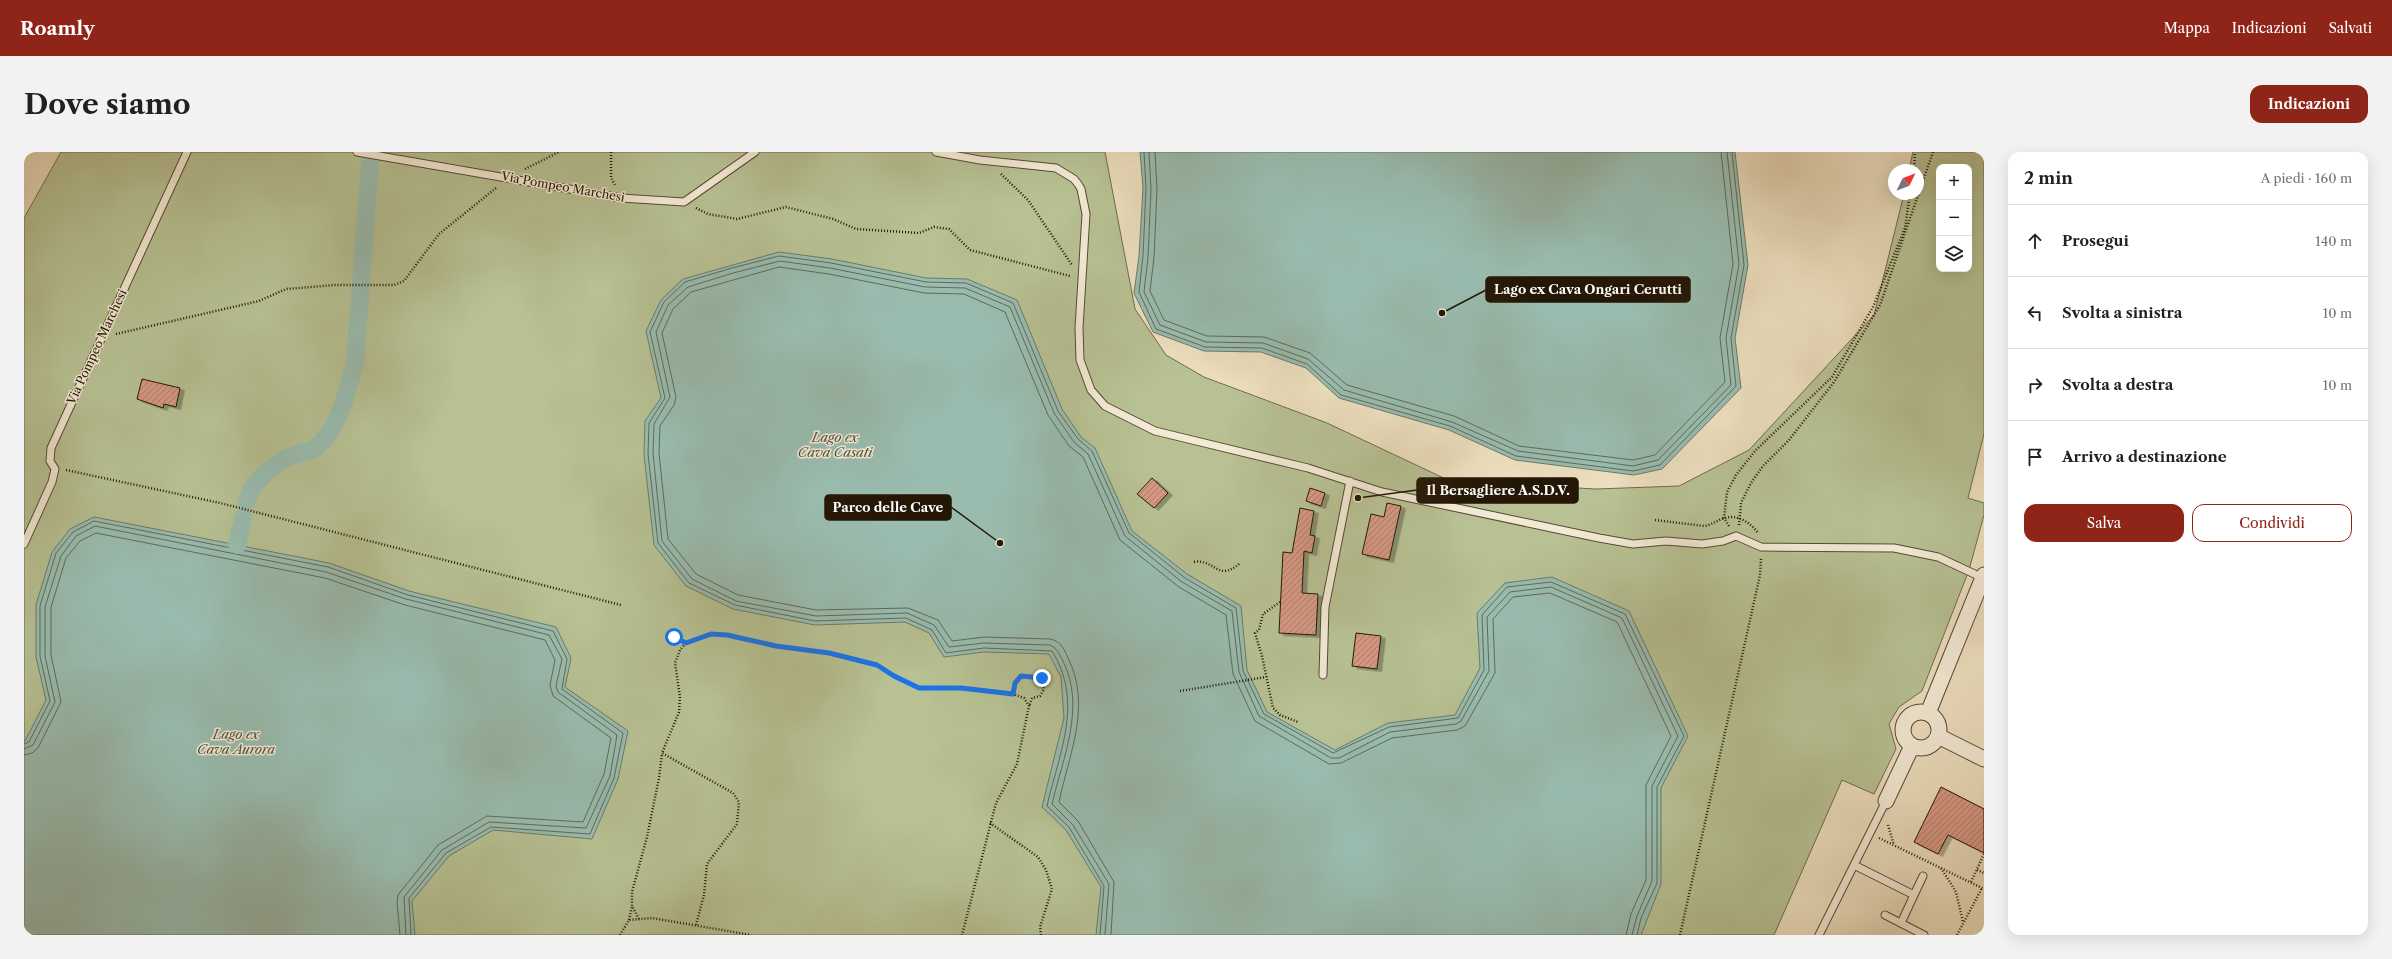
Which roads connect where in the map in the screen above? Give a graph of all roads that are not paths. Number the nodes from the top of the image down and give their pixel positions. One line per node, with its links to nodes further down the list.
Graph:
1 (187, 152): 6 (lane, Via Pompeo Marchesi)
2 (357, 152): 3 (lane, Via Pompeo Marchesi)
3 (755, 152)
4 (936, 152): 5 (lane)
5 (1350, 481): 7 (lane); 8 (lane)
6 (24, 544)
7 (1983, 577): 9 (street)
8 (1323, 674)
9 (1928, 713): 10 (street); 11 (street)
10 (1938, 736): 11 (street); 12 (street)
11 (1912, 746): 13 (street)
12 (1984, 759)
13 (1886, 801): 14 (lane)
14 (1854, 865): 16 (lane); 19 (lane)
15 (1923, 876): 16 (lane)
16 (1914, 895): 18 (lane)
17 (1885, 915): 18 (lane)
18 (1901, 923): 20 (lane)
19 (1820, 935)
20 (1924, 935)

